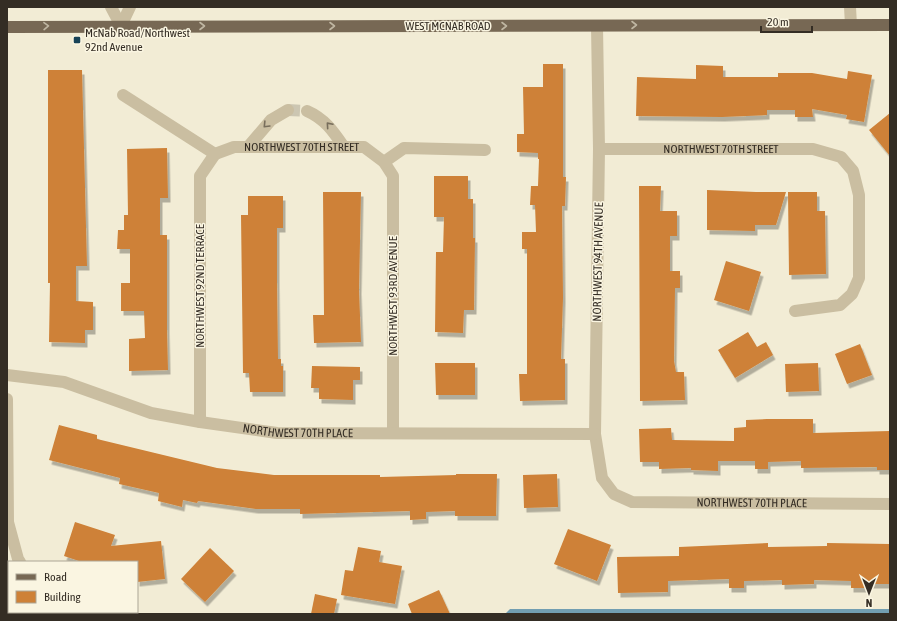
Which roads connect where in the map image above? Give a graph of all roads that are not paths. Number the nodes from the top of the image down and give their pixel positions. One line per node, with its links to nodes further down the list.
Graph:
1 (111, 7): 6 (street)
2 (130, 7): 6 (street)
3 (850, 7): 4 (street)
4 (850, 25): 5 (main road, WEST MCNAB ROAD); 7 (main road, WEST MCNAB ROAD, one-way to 4)
5 (890, 25)
6 (121, 26): 7 (main road, WEST MCNAB ROAD, one-way to 7); 8 (main road, WEST MCNAB ROAD, one-way to 6)
7 (597, 26): 14 (street, NORTHWEST 94TH AVENUE)
8 (7, 27)
9 (123, 95): 16 (street)
10 (288, 110): 12 (street, one-way to 12)
11 (308, 111): 13 (street, one-way to 11)
12 (248, 147): 13 (street, NORTHWEST 70TH STREET); 16 (street, NORTHWEST 70TH STREET)
13 (344, 147): 17 (street, NORTHWEST 70TH STREET)
14 (599, 149): 18 (street, NORTHWEST 70TH STREET); 23 (street, NORTHWEST 94TH AVENUE)
15 (485, 150): 17 (street)
16 (215, 154): 21 (street, NORTHWEST 92ND TERRACE)
17 (384, 162): 22 (street, NORTHWEST 93RD AVENUE)
18 (795, 312)
19 (7, 375): 21 (street, NORTHWEST 70TH PLACE)
20 (7, 399): 26 (street)
21 (200, 422): 22 (street, NORTHWEST 70TH PLACE)
22 (393, 433): 23 (street, NORTHWEST 70TH PLACE)
23 (595, 434): 24 (street, NORTHWEST 94TH AVENUE)
24 (614, 494): 25 (street, NORTHWEST 70TH PLACE)
25 (890, 504)
26 (19, 560)

